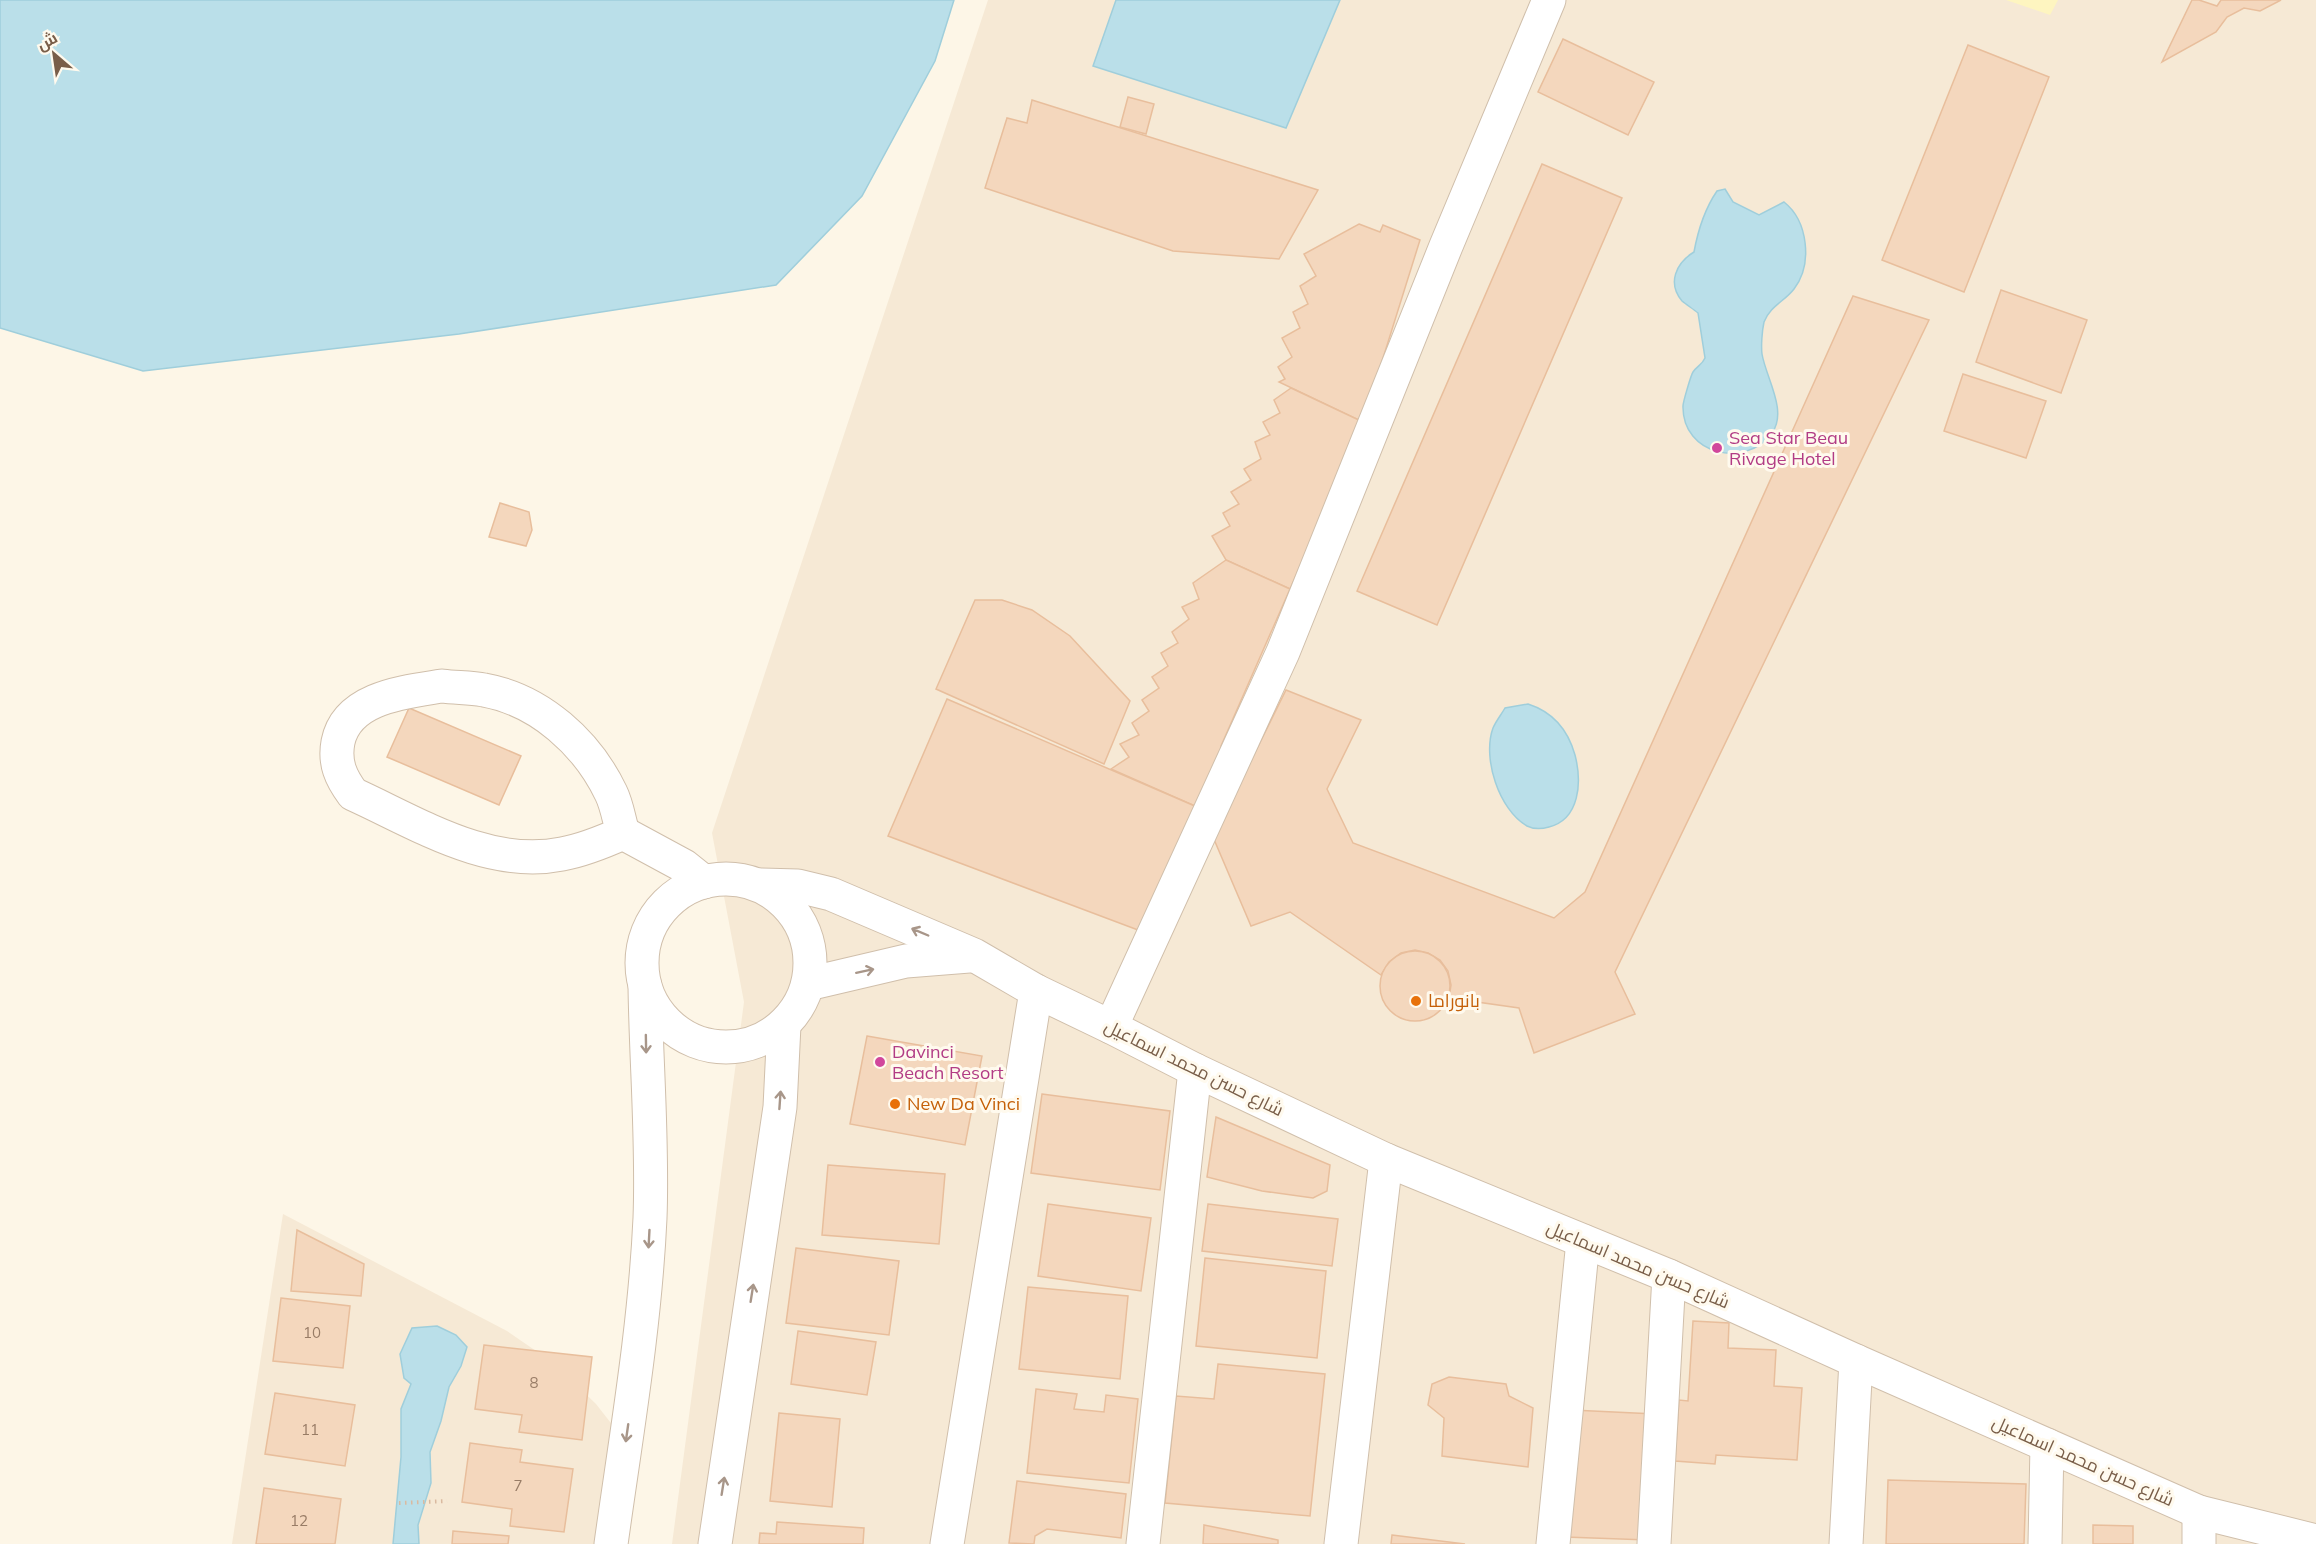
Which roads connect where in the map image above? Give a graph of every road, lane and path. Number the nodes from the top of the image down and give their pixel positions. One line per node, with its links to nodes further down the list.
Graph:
1 (1549, 0): 10 (street)
2 (623, 833): 2 (street); 3 (street)
3 (704, 882): 4 (street); 7 (street)
4 (759, 885): 5 (street, شارع حسن محمد اسماعيل, one-way to 4); 6 (street)
5 (974, 955): 6 (street, one-way to 5); 8 (street, شارع حسن محمد اسماعيل)
6 (808, 984): 9 (street)
7 (645, 986): 9 (street); 21 (street, one-way to 21)
8 (1036, 991): 10 (street, شارع حسن محمد اسماعيل); 23 (street)
9 (784, 1025): 22 (street, one-way to 9)
10 (1112, 1027): 11 (street, شارع حسن محمد اسماعيل)
11 (1195, 1070): 12 (street, شارع حسن محمد اسماعيل); 24 (street)
12 (1386, 1160): 13 (street, شارع حسن محمد اسماعيل); 25 (street)
13 (1583, 1241): 14 (street, شارع حسن محمد اسماعيل); 26 (street)
14 (1669, 1276): 15 (street, شارع حسن محمد اسماعيل); 27 (street)
15 (1856, 1361): 16 (street, شارع حسن محمد اسماعيل); 28 (street)
16 (2047, 1445): 19 (street, شارع حسن محمد اسماعيل); 29 (street)
17 (447, 1501): 18 (path)
18 (399, 1503)
19 (2199, 1512): 20 (street, شارع حسن محمد اسماعيل); 30 (street)
20 (2316, 1541)
21 (611, 1544)
22 (715, 1544)
23 (947, 1544)
24 (1143, 1544)
25 (1341, 1544)
26 (1553, 1544)
27 (1654, 1544)
28 (1846, 1544)
29 (2045, 1544)
30 (2199, 1544)

